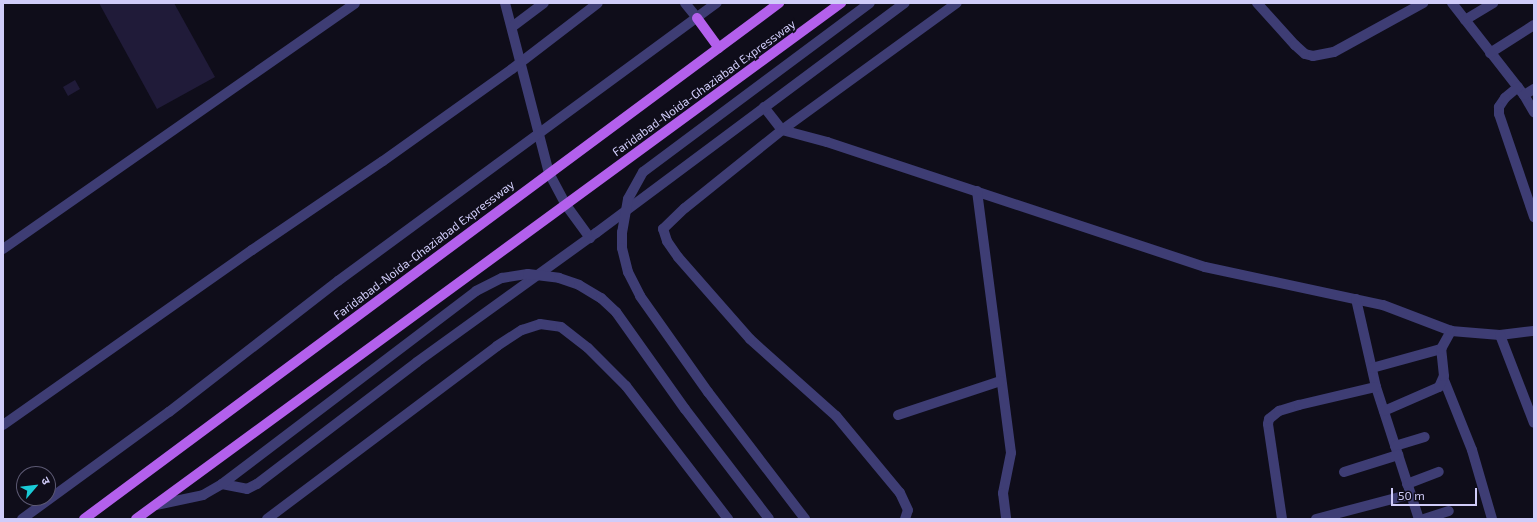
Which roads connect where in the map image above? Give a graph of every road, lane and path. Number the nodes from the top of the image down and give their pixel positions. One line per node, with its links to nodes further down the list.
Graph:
1 (355, 3): 36 (street)
2 (506, 3): 19 (street)
3 (544, 3): 19 (street)
4 (598, 3): 22 (street)
5 (686, 3): 16 (street)
6 (718, 3): 16 (street)
7 (779, 3): 20 (main road, Faridabad-Noida-Ghaziabad Expressway)
8 (841, 3): 32 (main road, Faridabad-Noida-Ghaziabad Expressway)
9 (870, 3): 33 (street, bridge)
10 (906, 3): 26 (street)
11 (957, 3): 28 (street)
12 (1423, 3): 15 (street)
13 (1452, 3): 17 (street)
14 (1493, 3): 17 (street)
15 (1261, 4)
16 (697, 18): 20 (main road); 29 (street)
17 (1465, 20): 21 (street)
18 (1534, 25): 21 (street)
19 (512, 27): 22 (street)
20 (719, 48): 30 (main road, Faridabad-Noida-Ghaziabad Expressway)
21 (1490, 53): 23 (street)
22 (521, 62): 29 (street); 50 (street)
23 (1518, 87): 25 (street); 34 (street)
24 (1534, 89): 25 (street)
25 (1524, 95): 27 (street)
26 (764, 107): 28 (street); 33 (street)
27 (1534, 112)
28 (782, 130): 31 (street); 66 (street)
29 (539, 133): 30 (street); 59 (street)
30 (549, 173): 32 (street); 60 (main road, Faridabad-Noida-Ghaziabad Expressway)
31 (976, 191): 37 (street); 44 (street)
32 (566, 205): 35 (street); 57 (main road, Faridabad-Noida-Ghaziabad Expressway)
33 (625, 212): 35 (street); 65 (street, bridge)
34 (1534, 217)
35 (590, 238): 55 (street)
36 (3, 249)
37 (1356, 299): 38 (street); 42 (street)
38 (1451, 331): 40 (street); 41 (street)
39 (1534, 331): 40 (street)
40 (1500, 335): 46 (street)
41 (1441, 349): 42 (street); 43 (street)
42 (1372, 368): 45 (street)
43 (1444, 380): 47 (street); 72 (street)
44 (1002, 381): 48 (street); 67 (street)
45 (1376, 386): 47 (street); 68 (street)
46 (1530, 401): 49 (street)
47 (1384, 411): 52 (street)
48 (898, 415)
49 (1534, 423)
50 (3, 425)
51 (1425, 437): 52 (street)
52 (1397, 451): 53 (street); 56 (street)
53 (1344, 472)
54 (1439, 472): 56 (street)
55 (222, 484): 57 (street); 64 (street, bridge)
56 (1409, 489): 69 (street); 70 (street)
57 (155, 505): 61 (main road, Faridabad-Noida-Ghaziabad Expressway)
58 (1450, 511): 71 (street)
59 (22, 519)
60 (84, 519)
61 (136, 519)
62 (267, 519): 63 (street)
63 (728, 519)
64 (769, 519)
65 (805, 519)
66 (905, 519)
67 (1006, 519)
68 (1282, 519)
69 (1316, 519)
70 (1419, 519)
71 (1424, 519)
72 (1492, 519)

